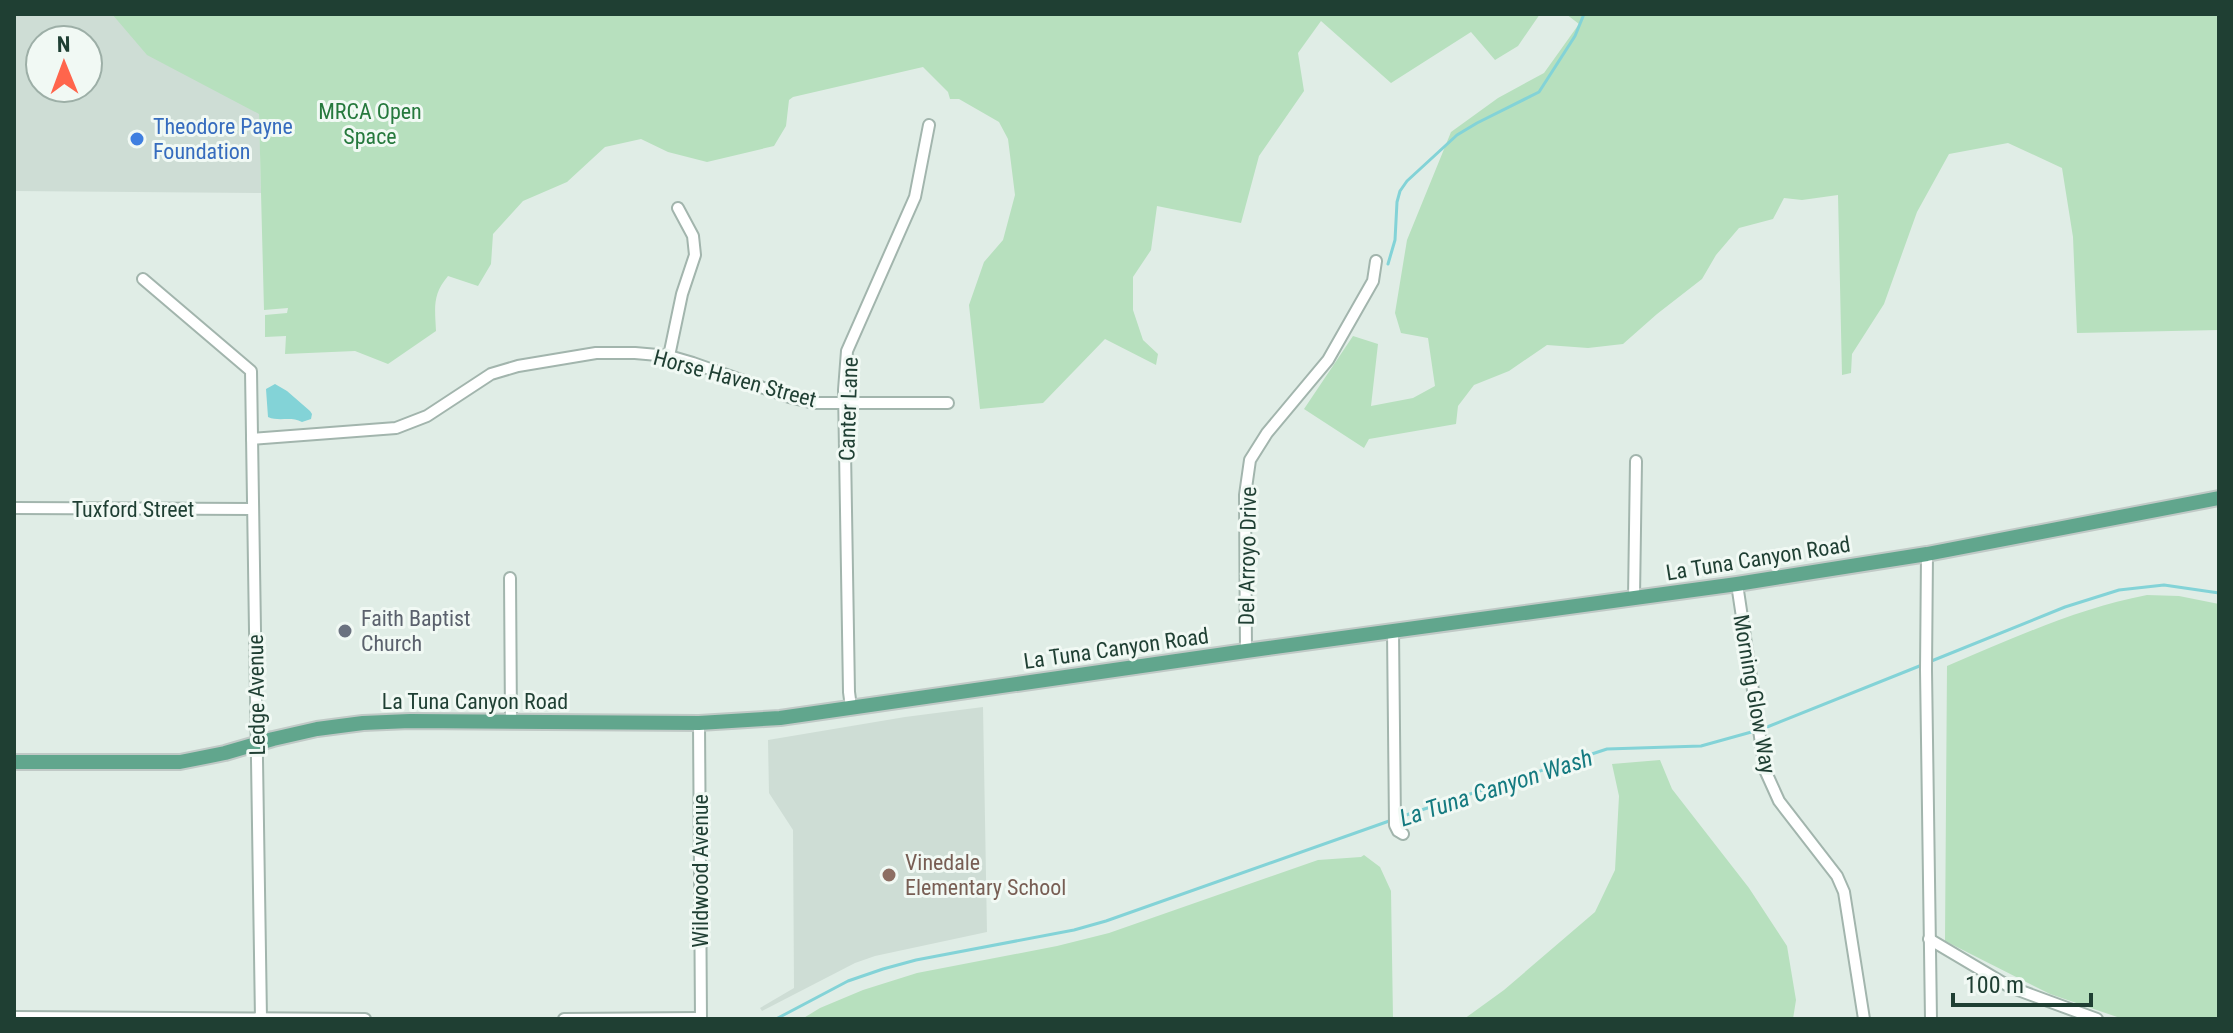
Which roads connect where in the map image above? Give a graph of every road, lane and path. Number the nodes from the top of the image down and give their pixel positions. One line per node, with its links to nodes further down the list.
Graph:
1 (929, 125): 6 (street, Canter Lane)
2 (678, 208): 5 (street)
3 (1376, 261): 18 (street, Del Arroyo Drive)
4 (143, 279): 8 (street, Ledge Avenue)
5 (669, 356): 6 (street, Horse Haven Street); 8 (street, Horse Haven Street)
6 (844, 403): 7 (street, Horse Haven Street); 19 (street, Canter Lane)
7 (948, 403)
8 (252, 439): 12 (street, Ledge Avenue)
9 (1636, 461): 16 (street)
10 (2219, 498): 13 (main road, La Tuna Canyon Road)
11 (14, 508): 12 (street, Tuxford Street)
12 (253, 509): 22 (street, Ledge Avenue)
13 (1927, 554): 15 (main road, La Tuna Canyon Road); 25 (street)
14 (510, 578): 20 (street)
15 (1737, 584): 16 (main road, La Tuna Canyon Road); 31 (street, Morning Glow Way)
16 (1634, 598): 17 (main road, La Tuna Canyon Road)
17 (1393, 631): 18 (main road, La Tuna Canyon Road); 24 (street)
18 (1246, 651): 19 (main road, La Tuna Canyon Road)
19 (851, 707): 21 (main road, La Tuna Canyon Road)
20 (511, 722): 21 (main road, La Tuna Canyon Road); 22 (main road, La Tuna Canyon Road)
21 (699, 723): 30 (street, Wildwood Avenue)
22 (256, 743): 23 (main road, La Tuna Canyon Road); 27 (street, Ledge Avenue)
23 (14, 762)
24 (1398, 824)
25 (1929, 939): 32 (street); 33 (street)
26 (14, 1017): 27 (street)
27 (261, 1019): 28 (street)
28 (365, 1019)
29 (564, 1019): 30 (street)
30 (701, 1019)
31 (1864, 1019)
32 (1931, 1019)
33 (2097, 1019)

